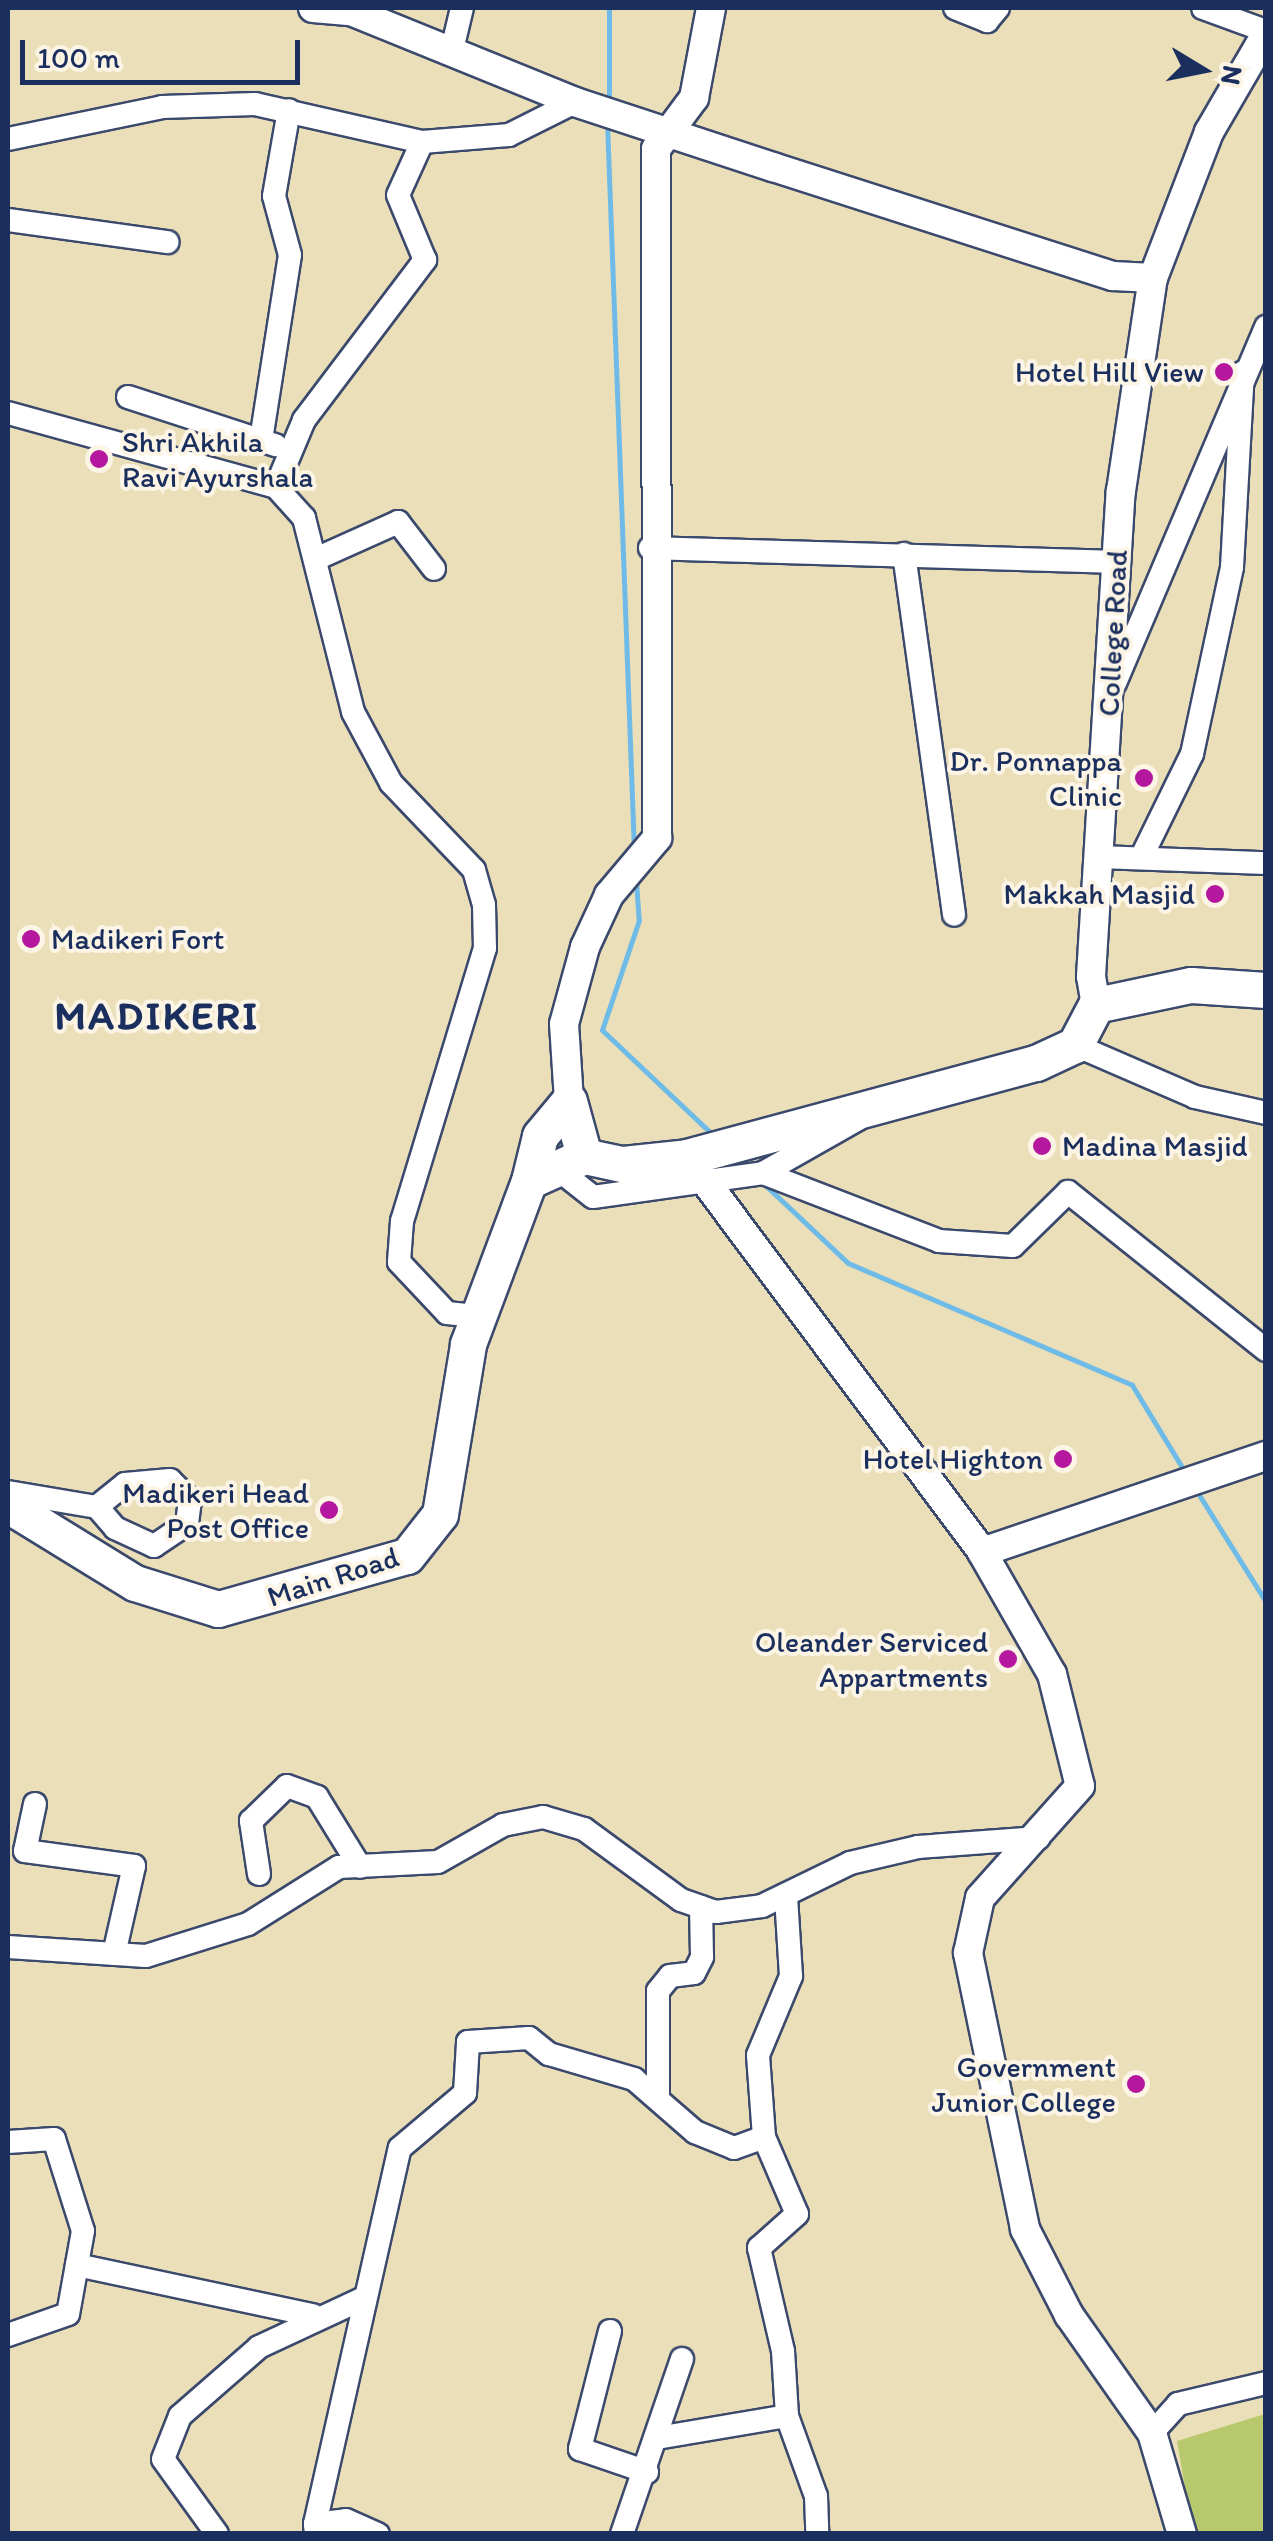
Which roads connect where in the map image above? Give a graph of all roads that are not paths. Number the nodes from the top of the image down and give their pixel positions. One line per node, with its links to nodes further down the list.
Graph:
1 (313, 8): 8 (street)
2 (462, 8): 8 (street)
3 (711, 8): 11 (street)
4 (955, 8): 5 (street)
5 (998, 8)
6 (1203, 8): 7 (street)
7 (1266, 32): 16 (street, College Road)
8 (451, 54): 9 (street)
9 (575, 102): 11 (street); 13 (street)
10 (289, 110): 12 (street); 13 (street); 23 (street)
11 (673, 132): 16 (street); 26 (street)
12 (8, 139)
13 (422, 142): 24 (street)
14 (8, 220): 15 (street)
15 (167, 242)
16 (1154, 278): 29 (street, College Road)
17 (1266, 327): 18 (street)
18 (1242, 372): 31 (street); 33 (street)
19 (128, 397): 23 (street)
20 (8, 414): 21 (street)
21 (47, 422): 22 (street); 25 (street)
22 (8, 432)
23 (261, 440): 24 (street)
24 (288, 449): 25 (street)
25 (276, 487): 28 (street)
26 (650, 548): 27 (street); 39 (street)
27 (904, 554): 29 (street); 35 (street)
28 (318, 558): 30 (street); 45 (street)
29 (1116, 562): 31 (street, College Road)
30 (434, 569)
31 (1115, 683): 32 (street, College Road)
32 (1099, 857): 33 (street); 37 (street, College Road)
33 (1141, 858): 34 (street)
34 (1266, 863)
35 (954, 915)
36 (1266, 990): 37 (main road)
37 (1096, 1005): 38 (main road, College Road)
38 (1075, 1045): 40 (main road); 41 (street)
39 (569, 1101): 42 (main road); 42 (main road, Main Road)
40 (876, 1106): 43 (main road); 44 (street)
41 (1266, 1113)
42 (556, 1168): 43 (main road); 45 (main road, Main Road)
43 (696, 1171): 44 (street); 51 (street)
44 (763, 1172): 46 (street)
45 (476, 1316): 49 (main road, Main Road)
46 (1266, 1350)
47 (1266, 1456): 51 (street)
48 (8, 1492): 50 (street)
49 (8, 1505)
50 (96, 1507)
51 (982, 1552): 53 (street)
52 (35, 1804): 59 (street)
53 (1039, 1838): 56 (street); 71 (street)
54 (360, 1867): 55 (street); 57 (street); 59 (street)
55 (259, 1874)
56 (786, 1896): 57 (street); 61 (street)
57 (701, 1907): 60 (street)
58 (8, 1947): 59 (street)
59 (114, 1954)
60 (658, 2096): 61 (street); 64 (street)
61 (764, 2137): 70 (street)
62 (8, 2142): 63 (street)
63 (78, 2264): 65 (street); 67 (street)
64 (364, 2298): 65 (street); 74 (street)
65 (313, 2315): 75 (street)
66 (610, 2331): 73 (street)
67 (8, 2335)
68 (682, 2359): 72 (street)
69 (1266, 2383): 71 (street)
70 (786, 2416): 72 (street); 78 (street)
71 (1152, 2432): 79 (street)
72 (658, 2438): 73 (street)
73 (647, 2472): 77 (street)
74 (316, 2529): 76 (street)
75 (218, 2534)
76 (378, 2534)
77 (622, 2534)
78 (817, 2534)
79 (1182, 2534)

